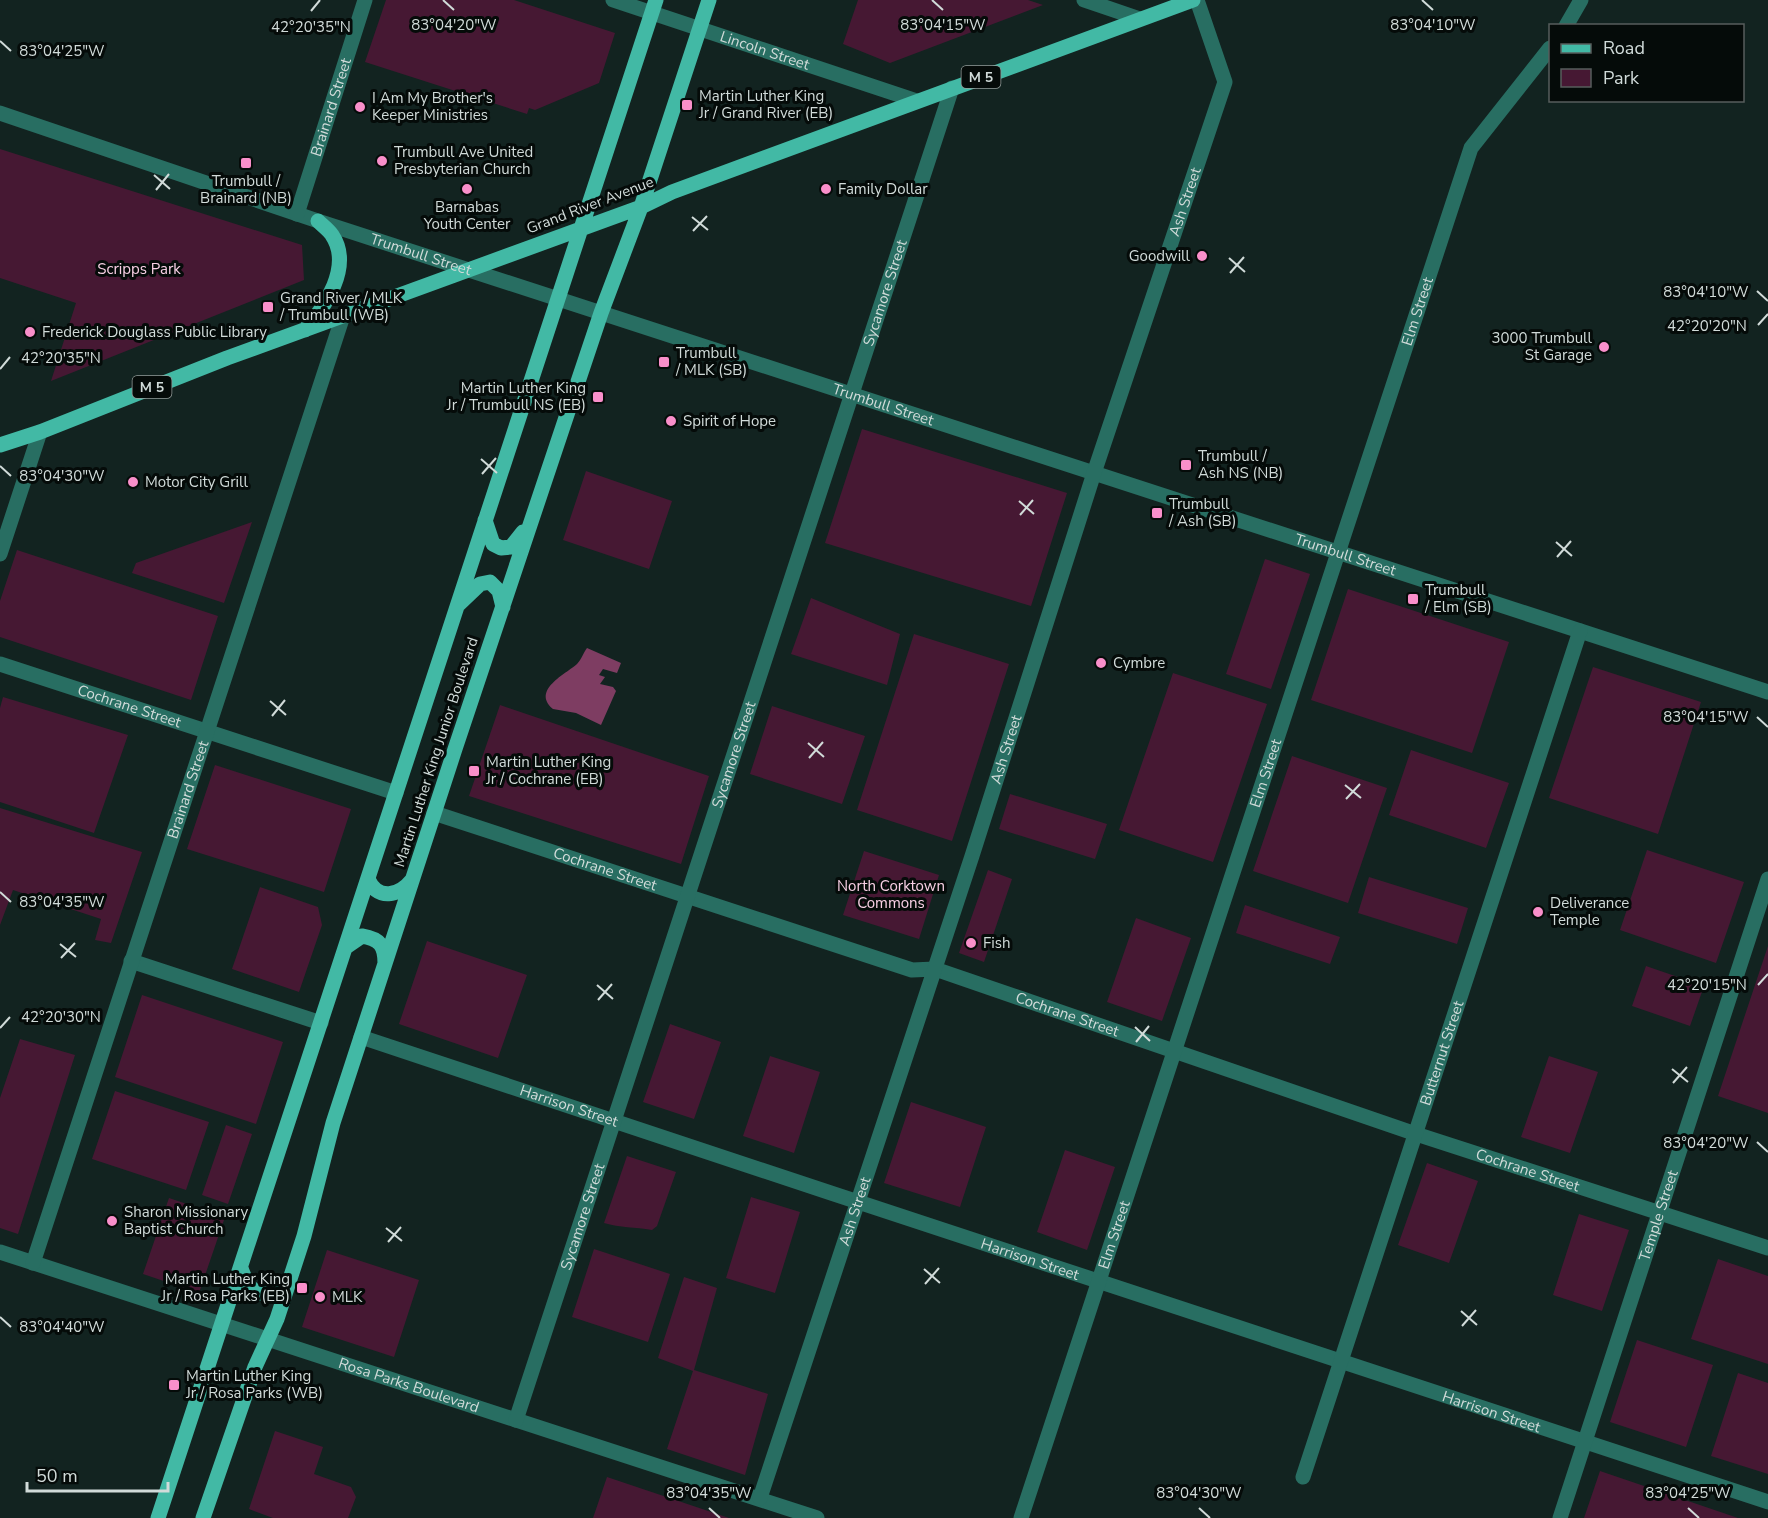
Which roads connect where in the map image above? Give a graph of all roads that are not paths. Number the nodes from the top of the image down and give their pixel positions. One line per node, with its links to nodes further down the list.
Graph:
1 (365, 0): 16 (street, Brainard Street)
2 (613, 0): 7 (street, Lincoln Street)
3 (709, 0): 10 (main road, Martin Luther King Junior Boulevard)
4 (1084, 0): 8 (street)
5 (1195, 0): 8 (main road, Grand River Avenue / M 5); 27 (street, Ash Street)
6 (1581, 0): 9 (street)
7 (654, 6): 10 (street, Lincoln Street); 18 (main road, Martin Luther King Junior Boulevard)
8 (1140, 19): 12 (main road, Grand River Avenue / M 5)
9 (1567, 24)
10 (699, 29): 13 (street, Lincoln Street); 15 (main road, Martin Luther King Junior Boulevard)
11 (1549, 50): 30 (street, Elm Street)
12 (952, 88): 13 (main road, Grand River Avenue / M 5); 24 (street, Sycamore Street)
13 (917, 100): 15 (main road, Grand River Avenue / M 5)
14 (0, 113): 16 (street, Trumbull Street)
15 (641, 207): 18 (main road, Grand River Avenue / M 5); 21 (main road, Martin Luther King Junior Boulevard)
16 (297, 214): 17 (street, Trumbull Street)
17 (318, 221): 19 (street, Trumbull Street); 23 (main road)
18 (581, 229): 19 (main road, Grand River Avenue / M 5); 20 (main road, Martin Luther King Junior Boulevard)
19 (471, 271): 20 (street, Trumbull Street); 22 (main road, Grand River Avenue / M 5)
20 (558, 299): 21 (street, Trumbull Street); 28 (main road, Martin Luther King Junior Boulevard)
21 (601, 313): 24 (street, Trumbull Street); 29 (main road, Martin Luther King Junior Boulevard)
22 (343, 316): 23 (main road, Grand River Avenue / M 5); 37 (street, Brainard Street)
23 (305, 330): 25 (main road, Grand River Avenue / M 5)
24 (851, 394): 27 (street, Trumbull Street); 43 (street, Sycamore Street)
25 (40, 432): 26 (main road, Grand River Avenue / M 5); 31 (street)
26 (3, 442)
27 (1094, 473): 30 (street, Trumbull Street); 47 (street, Ash Street)
28 (485, 520): 29 (main road); 32 (main road, Martin Luther King Junior Boulevard)
29 (528, 525): 33 (main road, Martin Luther King Junior Boulevard)
30 (1337, 552): 34 (street, Trumbull Street); 50 (street, Elm Street)
31 (0, 554)
32 (458, 605): 33 (main road); 38 (main road, Martin Luther King Junior Boulevard)
33 (503, 607): 39 (main road, Martin Luther King Junior Boulevard)
34 (1580, 631): 36 (street, Trumbull Street); 52 (street, Butternut Street)
35 (0, 664): 37 (street, Cochrane Street)
36 (1768, 692)
37 (207, 731): 38 (street, Cochrane Street); 45 (street, Brainard Street)
38 (396, 793): 40 (main road, Martin Luther King Junior Boulevard)
39 (434, 813): 41 (main road, Martin Luther King Junior Boulevard); 43 (street, Cochrane Street)
40 (368, 879): 41 (main road); 44 (main road, Martin Luther King Junior Boulevard)
41 (413, 879): 46 (main road, Martin Luther King Junior Boulevard)
42 (1768, 879): 54 (street, Temple Street)
43 (687, 897): 47 (street, Cochrane Street); 51 (street, Sycamore Street)
44 (346, 947): 46 (main road); 48 (main road, Martin Luther King Junior Boulevard)
45 (131, 961): 48 (street); 57 (street, Brainard Street)
46 (385, 966): 49 (main road, Martin Luther King Junior Boulevard)
47 (935, 969): 50 (street, Cochrane Street); 53 (street, Ash Street)
48 (321, 1023): 58 (main road, Martin Luther King Junior Boulevard)
49 (361, 1038): 51 (street, Harrison Street); 60 (main road, Martin Luther King Junior Boulevard)
50 (1175, 1050): 52 (street, Cochrane Street); 59 (street, Elm Street)
51 (614, 1121): 53 (street, Harrison Street); 64 (street, Sycamore Street)
52 (1416, 1134): 54 (street, Cochrane Street); 63 (street, Butternut Street)
53 (858, 1202): 59 (street, Harrison Street); 67 (street, Ash Street)
54 (1659, 1213): 55 (street, Cochrane Street); 65 (street, Temple Street)
55 (1768, 1248)
56 (0, 1252): 57 (street, Rosa Parks Boulevard)
57 (33, 1263): 61 (street, Rosa Parks Boulevard)
58 (241, 1268): 60 (main road); 61 (main road, Martin Luther King Junior Boulevard)
59 (1100, 1280): 63 (street, Harrison Street); 72 (street, Elm Street)
60 (289, 1281): 62 (main road, Martin Luther King Junior Boulevard)
61 (222, 1324): 62 (street, Rosa Parks Boulevard); 69 (main road, Martin Luther King Junior Boulevard)
62 (270, 1340): 64 (street, Rosa Parks Boulevard); 70 (main road, Martin Luther King Junior Boulevard)
63 (1341, 1364): 65 (street, Harrison Street); 66 (street, Butternut Street)
64 (516, 1419): 67 (street, Rosa Parks Boulevard)
65 (1585, 1441): 68 (street, Harrison Street); 73 (street, Temple Street)
66 (1303, 1477)
67 (760, 1498): 71 (street, Rosa Parks Boulevard)
68 (1768, 1502)
69 (158, 1518)
70 (203, 1518)
71 (818, 1518)
72 (1021, 1518)
73 (1560, 1518)

